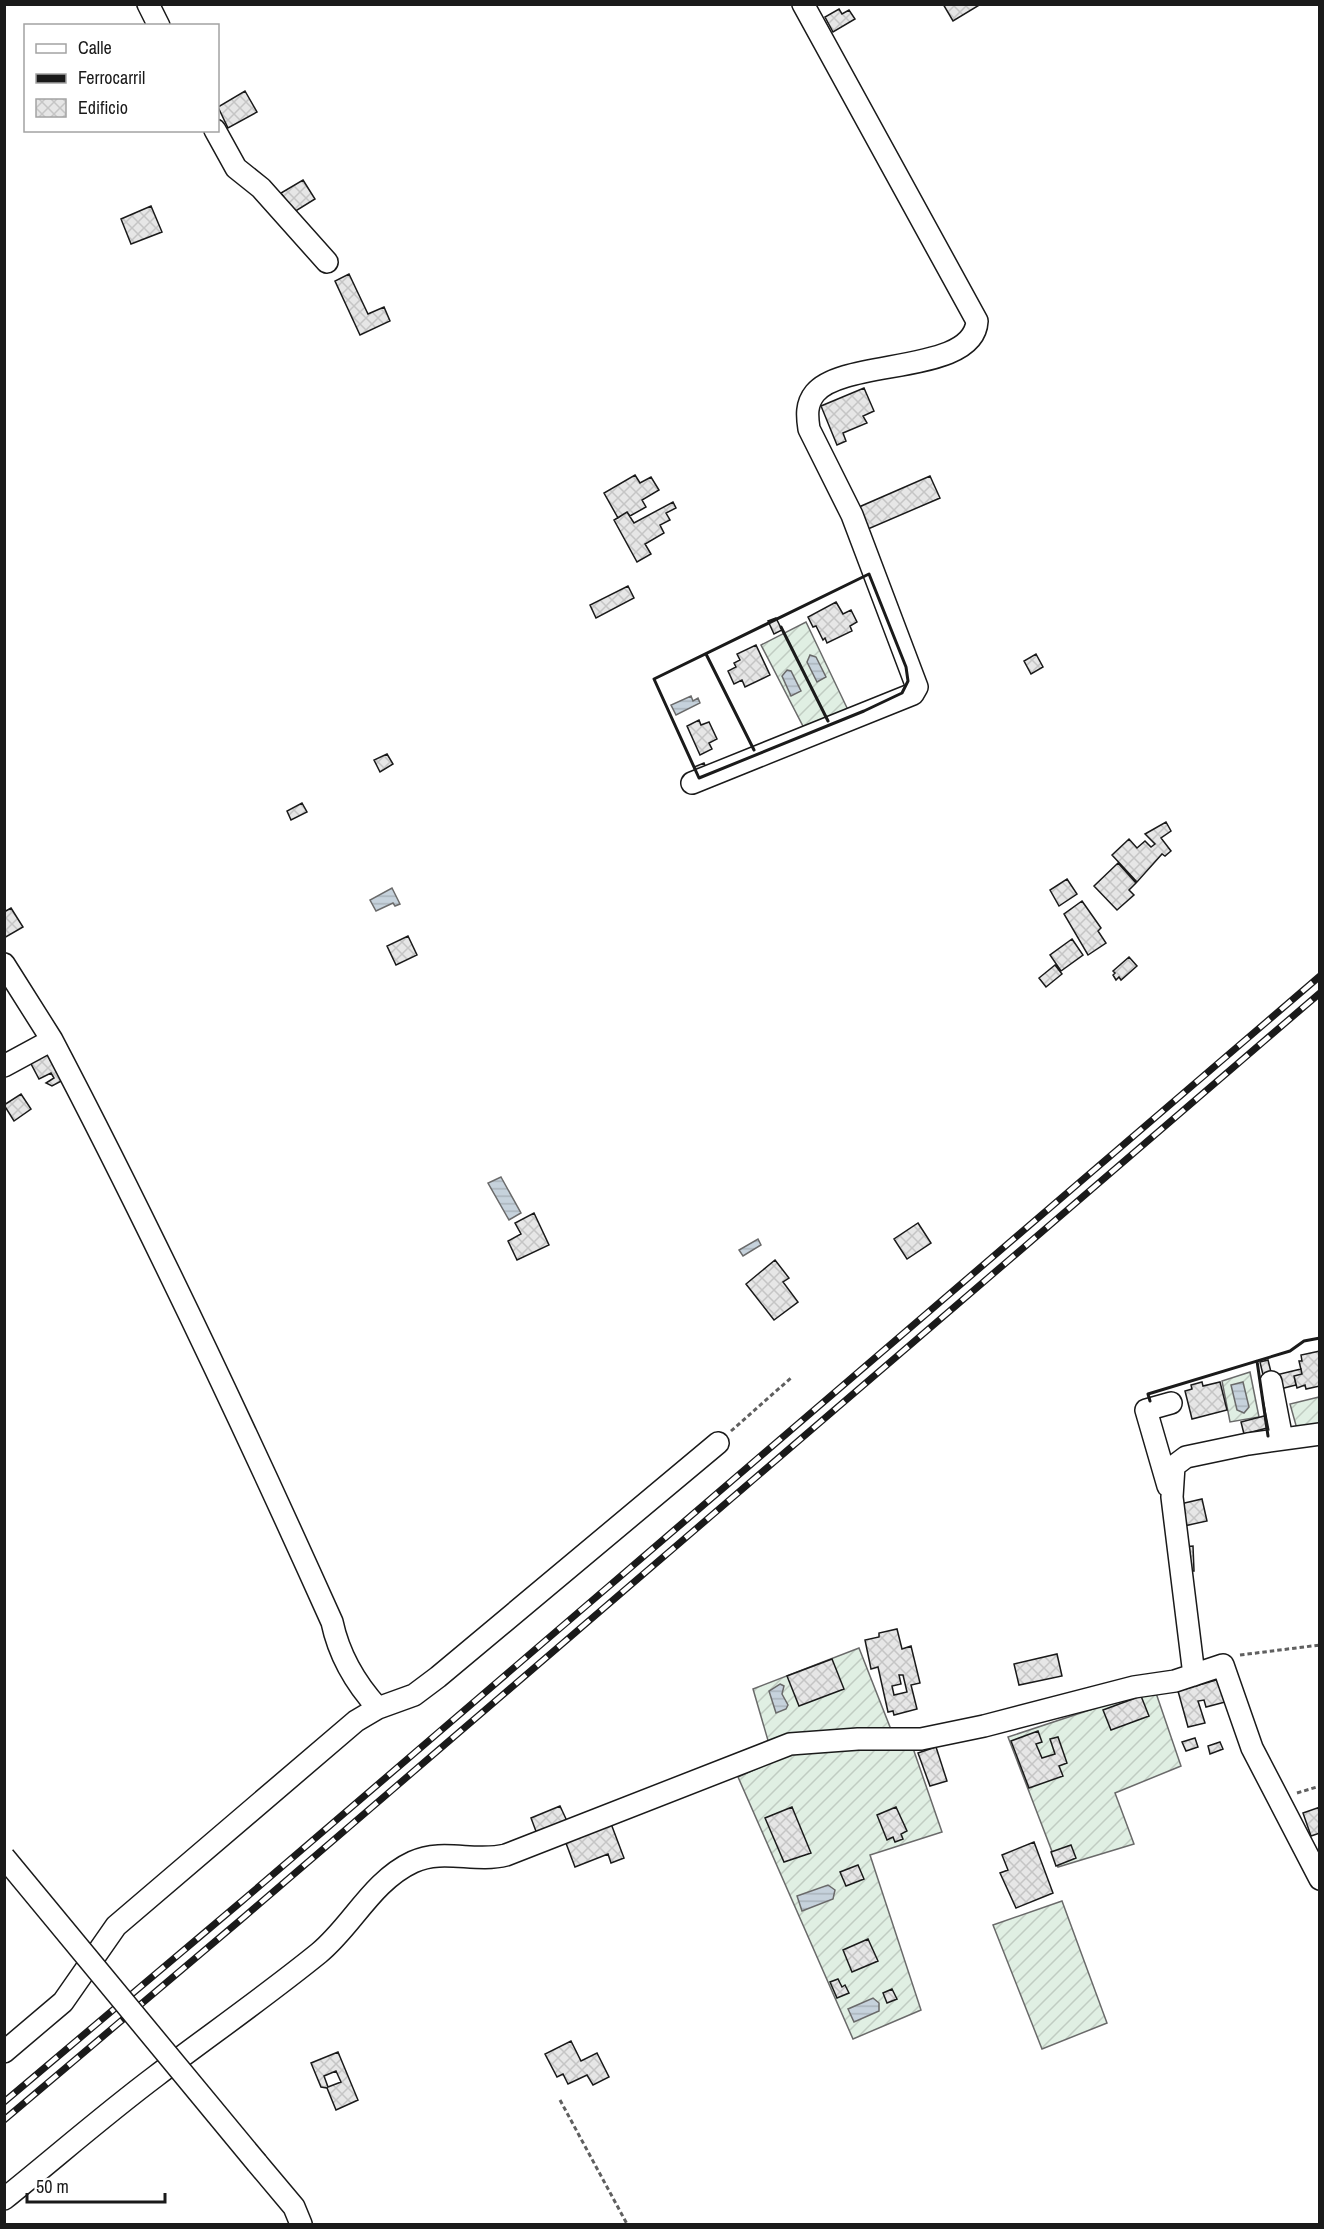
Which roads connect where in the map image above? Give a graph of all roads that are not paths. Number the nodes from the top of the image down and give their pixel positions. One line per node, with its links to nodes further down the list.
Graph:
1 (148, 4): 3 (street)
2 (803, 4): 6 (street)
3 (158, 24)
4 (216, 132): 5 (street)
5 (327, 262)
6 (692, 783)
7 (4, 964): 8 (street)
8 (52, 1040): 9 (street); 17 (street)
9 (4, 1066)
10 (1272, 1382): 13 (street)
11 (1171, 1403): 15 (street)
12 (1320, 1434): 13 (street)
13 (1282, 1439): 15 (street)
14 (718, 1443): 17 (street)
15 (1172, 1497): 16 (street)
16 (1194, 1675): 19 (street); 21 (street)
17 (378, 1708): 20 (street)
18 (4, 1857): 22 (street, bridge)
19 (1320, 1879)
20 (4, 2052)
21 (4, 2199)
22 (301, 2224)

